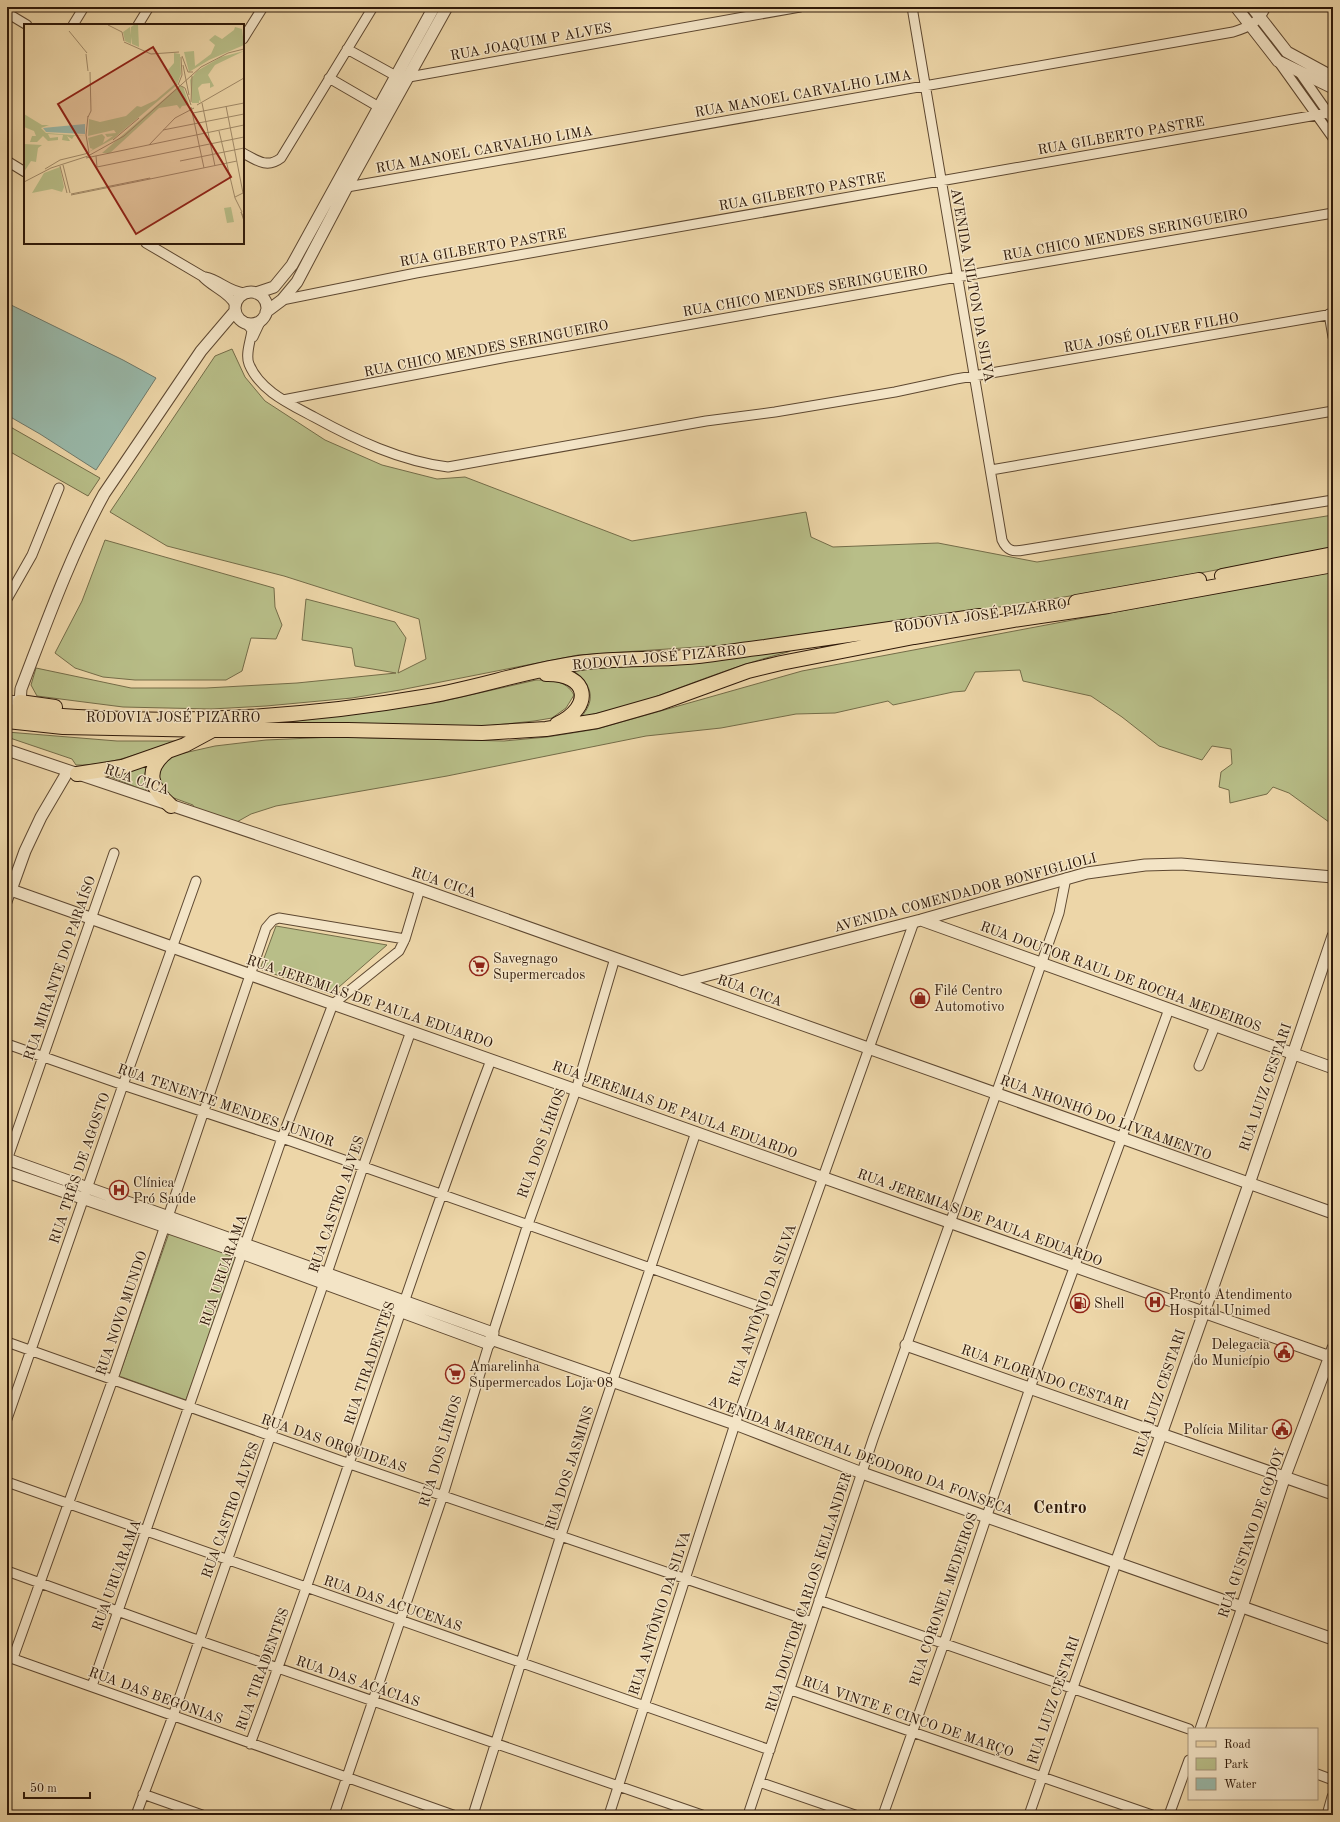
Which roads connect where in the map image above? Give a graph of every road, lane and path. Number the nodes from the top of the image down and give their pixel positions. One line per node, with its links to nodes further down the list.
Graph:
1 (84, 7): 15 (street)
2 (149, 7): 16 (street)
3 (263, 7): 18 (street)
4 (372, 7): 19 (street)
5 (434, 7): 23 (street)
6 (447, 7): 25 (street)
7 (800, 7): 25 (street, RUA JOAQUIM P ALVES)
8 (912, 7): 27 (street, AVENIDA NILTON DA SILVA)
9 (1236, 7): 17 (street)
10 (1252, 7): 13 (street)
11 (1266, 7): 13 (street)
12 (7, 13): 14 (street)
13 (1260, 18): 17 (street, RUA MANOEL CARVALHO LIMA); 20 (street)
14 (25, 24)
15 (74, 24)
16 (139, 24)
17 (1250, 26): 21 (street); 27 (street, RUA MANOEL CARVALHO LIMA)
18 (244, 38)
19 (347, 49): 23 (street); 26 (street)
20 (1287, 52): 22 (street); 24 (street)
21 (1278, 61): 22 (street); 30 (street)
22 (1297, 69): 28 (street); 31 (street)
23 (396, 76): 29 (street)
24 (1333, 76)
25 (409, 77): 37 (street)
26 (329, 78): 29 (street); 33 (street)
27 (925, 85): 36 (street, AVENIDA NILTON DA SILVA); 37 (street, RUA MANOEL CARVALHO LIMA)
28 (1333, 88)
29 (379, 106): 43 (street)
30 (1317, 116): 31 (street, RUA GILBERTO PASTRE); 32 (street); 36 (street, RUA GILBERTO PASTRE)
31 (1331, 116)
32 (1333, 138)
33 (244, 154)
34 (7, 161): 35 (street)
35 (24, 171)
36 (941, 180): 41 (street, AVENIDA NILTON DA SILVA); 44 (street, RUA GILBERTO PASTRE)
37 (347, 187): 44 (street)
38 (1333, 213): 41 (street, RUA CHICO MENDES SERINGUEIRO)
39 (148, 244): 40 (street)
40 (202, 276): 42 (street); 46 (street)
41 (957, 276): 50 (street, AVENIDA NILTON DA SILVA); 51 (street, RUA CHICO MENDES SERINGUEIRO)
42 (245, 293): 43 (street); 46 (street)
43 (256, 293): 47 (street)
44 (282, 300): 47 (street)
45 (1331, 314): 48 (street); 50 (street, RUA JOSÉ OLIVER FILHO)
46 (240, 315): 47 (street); 49 (street); 60 (street)
47 (263, 316): 49 (street)
48 (1333, 337)
49 (250, 344): 51 (street, RUA JOSÉ OLIVER FILHO)
50 (974, 377): 51 (street, RUA JOSÉ OLIVER FILHO); 53 (street, AVENIDA NILTON DA SILVA)
51 (283, 400)
52 (1333, 411): 53 (street)
53 (991, 470): 55 (street, AVENIDA NILTON DA SILVA)
54 (59, 488): 58 (street)
55 (1333, 500)
56 (1333, 554): 59 (main road, RODOVIA JOSÉ PIZARRO)
57 (1333, 565): 64 (main road, RODOVIA JOSÉ PIZARRO)
58 (8, 593)
59 (525, 674): 62 (main road, RODOVIA JOSÉ PIZARRO); 64 (main road)
60 (14, 702): 62 (main road)
61 (7, 711): 62 (main road, RODOVIA JOSÉ PIZARRO)
62 (239, 718)
63 (7, 721): 65 (main road, RODOVIA JOSÉ PIZARRO)
64 (546, 729): 65 (main road, RODOVIA JOSÉ PIZARRO)
65 (212, 730): 66 (main road)
66 (171, 749): 68 (main road); 69 (main road)
67 (7, 750): 68 (street, RUA CICA)
68 (72, 772): 69 (street, RUA CICA); 74 (street)
69 (171, 806): 75 (street, RUA CICA)
70 (114, 853): 77 (street, RUA MIRANTE DO PARAÍSO)
71 (1066, 878): 72 (street, AVENIDA COMENDADOR BONFIGLIOLI); 78 (street, AVENIDA COMENDADOR BONFIGLIOLI); 83 (street, RUA DOUTOR CARLOS KELLANDER)
72 (1333, 878)
73 (196, 881): 81 (street, RUA TRÊS DE AGOSTO)
74 (9, 889): 76 (street); 77 (street, RUA JEREMIAS DE PAULA EDUARDO)
75 (420, 889): 80 (street); 82 (street, RUA CICA)
76 (7, 902)
77 (91, 918): 81 (street, RUA JEREMIAS DE PAULA EDUARDO); 95 (street, RUA MIRANTE DO PARAÍSO)
78 (917, 921): 83 (street, RUA DOUTOR RAUL DE ROCHA MEDEIROS); 84 (street, AVENIDA COMENDADOR BONFIGLIOLI); 93 (street, RUA ANTÔNIO DA SILVA)
79 (1333, 936): 94 (street, RUA LUIZ CESTARI)
80 (405, 939): 85 (street, RUA NOVO MUNDO); 88 (street)
81 (172, 948): 85 (street, RUA JEREMIAS DE PAULA EDUARDO); 99 (street, RUA TRÊS DE AGOSTO)
82 (615, 958): 86 (street, RUA CICA); 100 (street, RUA DOS LÍRIOS)
83 (1041, 963): 89 (street, RUA DOUTOR RAUL DE ROCHA MEDEIROS); 101 (street, RUA DOUTOR CARLOS KELLANDER)
84 (730, 970): 86 (street, AVENIDA COMENDADOR BONFIGLIOLI); 87 (street)
85 (251, 974): 88 (street, RUA JEREMIAS DE PAULA EDUARDO); 102 (street, RUA NOVO MUNDO)
86 (681, 982): 87 (street, RUA CICA)
87 (696, 987): 93 (street, RUA CICA)
88 (333, 1004): 91 (street, RUA JEREMIAS DE PAULA EDUARDO); 104 (street, RUA URUARAMA)
89 (1169, 1009): 90 (street, RUA DOUTOR RAUL DE ROCHA MEDEIROS); 105 (street, RUA CORONEL MEDEIROS)
90 (1215, 1026): 94 (street, RUA DOUTOR RAUL DE ROCHA MEDEIROS); 97 (street)
91 (411, 1031): 96 (street, RUA JEREMIAS DE PAULA EDUARDO); 107 (street, RUA CASTRO ALVES)
92 (7, 1044): 95 (street, RUA TENENTE MENDES JUNIOR)
93 (870, 1049): 101 (street, RUA NHONHÔ DO LIVRAMENTO); 109 (street, RUA ANTÔNIO DA SILVA)
94 (1292, 1054): 98 (street, RUA DOUTOR RAUL DE ROCHA MEDEIROS); 110 (street, RUA LUIZ CESTARI)
95 (42, 1057): 99 (street, RUA TENENTE MENDES JUNIOR); 106 (street, RUA MIRANTE DO PARAÍSO)
96 (491, 1060): 100 (street, RUA JEREMIAS DE PAULA EDUARDO); 112 (street, RUA TIRADENTES)
97 (1200, 1066)
98 (1333, 1068)
99 (122, 1085): 102 (street, RUA TENENTE MENDES JUNIOR); 111 (street, RUA TRÊS DE AGOSTO)
100 (576, 1090): 103 (street, RUA JEREMIAS DE PAULA EDUARDO); 117 (street, RUA DOS LÍRIOS)
101 (996, 1094): 105 (street, RUA NHONHÔ DO LIVRAMENTO); 116 (street, RUA DOUTOR CARLOS KELLANDER)
102 (204, 1113): 104 (street, RUA TENENTE MENDES JUNIOR); 115 (street, RUA NOVO MUNDO)
103 (696, 1132): 109 (street, RUA JEREMIAS DE PAULA EDUARDO); 120 (street, RUA DOS JASMINS)
104 (282, 1138): 107 (street, RUA TENENTE MENDES JUNIOR); 118 (street, RUA URUARAMA)
105 (1121, 1139): 110 (street, RUA NHONHÔ DO LIVRAMENTO); 119 (street, RUA CORONEL MEDEIROS)
106 (7, 1160): 111 (street, AVENIDA MARECHAL DEODORO DA FONSECA)
107 (363, 1167): 112 (street, RUA TENENTE MENDES JUNIOR); 121 (street, RUA CASTRO ALVES)
108 (7, 1172): 113 (street, AVENIDA MARECHAL DEODORO DA FONSECA)
109 (822, 1177): 116 (street, RUA JEREMIAS DE PAULA EDUARDO); 125 (street, RUA ANTÔNIO DA SILVA)
110 (1249, 1184): 114 (street, RUA NHONHÔ DO LIVRAMENTO); 126 (street, RUA LUIZ CESTARI)
111 (87, 1188): 113 (street, RUA TRÊS DE AGOSTO); 115 (street, AVENIDA MARECHAL DEODORO DA FONSECA)
112 (441, 1195): 117 (street, RUA TENENTE MENDES JUNIOR); 123 (street, RUA TIRADENTES)
113 (84, 1199): 115 (street, AVENIDA MARECHAL DEODORO DA FONSECA); 130 (street, RUA TRÊS DE AGOSTO)
114 (1333, 1213)
115 (167, 1222): 118 (street, AVENIDA MARECHAL DEODORO DA FONSECA); 132 (street, RUA NOVO MUNDO)
116 (950, 1222): 119 (street, RUA JEREMIAS DE PAULA EDUARDO); 129 (street, RUA DOUTOR CARLOS KELLANDER)
117 (528, 1225): 120 (street, RUA TENENTE MENDES JUNIOR); 127 (street, RUA DOS LÍRIOS)
118 (245, 1249): 121 (street, AVENIDA MARECHAL DEODORO DA FONSECA); 122 (street, AVENIDA MARECHAL DEODORO DA FONSECA); 135 (street, RUA URUARAMA)
119 (1075, 1267): 126 (street, RUA JEREMIAS DE PAULA EDUARDO); 134 (street, RUA CORONEL MEDEIROS)
120 (651, 1269): 125 (street, RUA TENENTE MENDES JUNIOR); 133 (street, RUA DOS JASMINS)
121 (327, 1272): 122 (street, RUA CASTRO ALVES); 123 (street, AVENIDA MARECHAL DEODORO DA FONSECA)
122 (324, 1284): 124 (street, AVENIDA MARECHAL DEODORO DA FONSECA); 139 (street, RUA CASTRO ALVES)
123 (405, 1300): 124 (street, RUA TIRADENTES); 127 (street, AVENIDA MARECHAL DEODORO DA FONSECA)
124 (401, 1312): 127 (street, AVENIDA MARECHAL DEODORO DA FONSECA); 140 (street, RUA TIRADENTES)
125 (775, 1312): 137 (street, RUA ANTÔNIO DA SILVA)
126 (1204, 1312): 131 (street, RUA JEREMIAS DE PAULA EDUARDO); 138 (street, RUA LUIZ CESTARI)
127 (491, 1338): 133 (street, AVENIDA MARECHAL DEODORO DA FONSECA); 145 (street, RUA DOS LÍRIOS)
128 (7, 1342): 130 (street, RUA DAS ORQUIDEAS)
129 (906, 1345): 134 (street, RUA FLORINDO CESTARI); 141 (street, RUA DOUTOR CARLOS KELLANDER)
130 (31, 1350): 132 (street, RUA DAS ORQUIDEAS); 136 (street, RUA TRÊS DE AGOSTO)
131 (1332, 1354): 142 (street, RUA GUSTAVO DE GODOY)
132 (113, 1379): 135 (street, RUA DAS ORQUIDEAS); 146 (street, RUA NOVO MUNDO)
133 (613, 1381): 137 (street, AVENIDA MARECHAL DEODORO DA FONSECA); 149 (street, RUA DOS JASMINS)
134 (1030, 1388): 138 (street, RUA FLORINDO CESTARI); 147 (street, RUA CORONEL MEDEIROS)
135 (190, 1406): 139 (street, RUA DAS ORQUIDEAS); 148 (street, RUA URUARAMA)
136 (7, 1419)
137 (735, 1424): 141 (street, AVENIDA MARECHAL DEODORO DA FONSECA); 153 (street, RUA ANTÔNIO DA SILVA)
138 (1161, 1433): 142 (street, RUA FLORINDO CESTARI); 151 (street, RUA LUIZ CESTARI)
139 (271, 1436): 140 (street, RUA DAS ORQUIDEAS); 150 (street, RUA CASTRO ALVES)
140 (350, 1464): 145 (street, RUA DAS ORQUIDEAS); 155 (street, RUA TIRADENTES)
141 (862, 1473): 147 (street, AVENIDA MARECHAL DEODORO DA FONSECA); 156 (street, RUA DOUTOR CARLOS KELLANDER)
142 (1285, 1476): 144 (street, RUA FLORINDO CESTARI); 157 (street, RUA GUSTAVO DE GODOY)
143 (7, 1482): 146 (street, RUA DAS ACUCENAS)
144 (1333, 1494)
145 (443, 1495): 149 (street, RUA DAS ORQUIDEAS); 159 (street, RUA DOS LÍRIOS)
146 (68, 1504): 148 (street, RUA DAS ACUCENAS); 154 (street, RUA NOVO MUNDO)
147 (986, 1517): 151 (street, AVENIDA MARECHAL DEODORO DA FONSECA); 163 (street, RUA CORONEL MEDEIROS)
148 (147, 1532): 150 (street, RUA DAS ACUCENAS); 158 (street, RUA URUARAMA)
149 (561, 1535): 153 (street, RUA DAS ORQUIDEAS); 165 (street, RUA DOS JASMINS)
150 (227, 1560): 155 (street, RUA DAS ACUCENAS); 162 (street, RUA CASTRO ALVES)
151 (1116, 1563): 157 (street, AVENIDA MARECHAL DEODORO DA FONSECA); 168 (street, RUA LUIZ CESTARI)
152 (7, 1571): 154 (street, RUA DAS ACÁCIAS)
153 (686, 1578): 160 (street, RUA DAS ORQUIDEAS); 171 (street, RUA ANTÔNIO DA SILVA)
154 (39, 1583): 158 (street, RUA DAS ACÁCIAS); 164 (street, RUA NOVO MUNDO)
155 (306, 1588): 159 (street, RUA DAS ACUCENAS); 166 (street, RUA TIRADENTES)
156 (819, 1600): 160 (street, RUA DOUTOR CARLOS KELLANDER); 163 (street)
157 (1242, 1607): 161 (street, AVENIDA MARECHAL DEODORO DA FONSECA); 173 (street, RUA GUSTAVO DE GODOY)
158 (118, 1612): 162 (street, RUA DAS ACÁCIAS); 167 (street, RUA URUARAMA)
159 (400, 1620): 165 (street, RUA DAS ACUCENAS); 170 (street, RUA DOS LÍRIOS)
160 (812, 1622): 169 (street, RUA DOUTOR CARLOS KELLANDER)
161 (1333, 1639)
162 (198, 1640): 166 (street, RUA DAS ACÁCIAS); 172 (street, RUA CASTRO ALVES)
163 (944, 1643): 168 (street); 175 (street, RUA CORONEL MEDEIROS)
164 (10, 1657): 167 (street, RUA DAS BEGONIAS)
165 (521, 1664): 171 (street, RUA DAS ACUCENAS); 177 (street, RUA DOS JASMINS)
166 (278, 1668): 170 (street, RUA DAS ACÁCIAS); 176 (street, RUA TIRADENTES)
167 (92, 1686): 172 (street, RUA DAS BEGONIAS)
168 (1073, 1688): 174 (street); 181 (street, RUA LUIZ CESTARI)
169 (791, 1690): 175 (street, RUA VINTE E CINCO DE MARÇO); 178 (street, RUA DOUTOR CARLOS KELLANDER)
170 (373, 1701): 177 (street, RUA DAS ACÁCIAS); 182 (street, RUA DOS LÍRIOS)
171 (644, 1706): 178 (street, RUA DAS ACUCENAS); 185 (street, RUA ANTÔNIO DA SILVA)
172 (173, 1716): 176 (street, RUA DAS BEGONIAS); 186 (street, RUA CASTRO ALVES)
173 (1200, 1728)
174 (1188, 1729)
175 (912, 1732): 181 (street, RUA VINTE E CINCO DE MARÇO); 197 (street, RUA CORONEL MEDEIROS)
176 (250, 1744): 182 (street, RUA DAS BEGONIAS)
177 (495, 1744): 185 (street, RUA DAS ACÁCIAS); 192 (street, RUA DOS JASMINS)
178 (770, 1750): 184 (street, RUA DOUTOR CARLOS KELLANDER)
179 (1188, 1763): 200 (street)
180 (1318, 1774): 183 (street)
181 (1042, 1777): 198 (street, RUA LUIZ CESTARI); 199 (street, RUA VINTE E CINCO DE MARÇO)
182 (346, 1778): 190 (street, RUA DOS LÍRIOS); 191 (street, RUA DAS BEGONIAS)
183 (1333, 1780)
184 (759, 1782): 195 (street, RUA DOUTOR CARLOS KELLANDER); 196 (street)
185 (619, 1786): 193 (street, RUA ANTÔNIO DA SILVA); 194 (street, RUA DAS ACÁCIAS)
186 (143, 1794): 188 (street, RUA CASTRO ALVES); 189 (street)
187 (1333, 1797): 201 (street)
188 (136, 1815)
189 (202, 1815)
190 (334, 1815)
191 (453, 1815)
192 (473, 1815)
193 (609, 1815)
194 (702, 1815)
195 (748, 1815)
196 (854, 1815)
197 (883, 1815)
198 (1029, 1815)
199 (1152, 1815)
200 (1169, 1815)
201 (1328, 1815)

